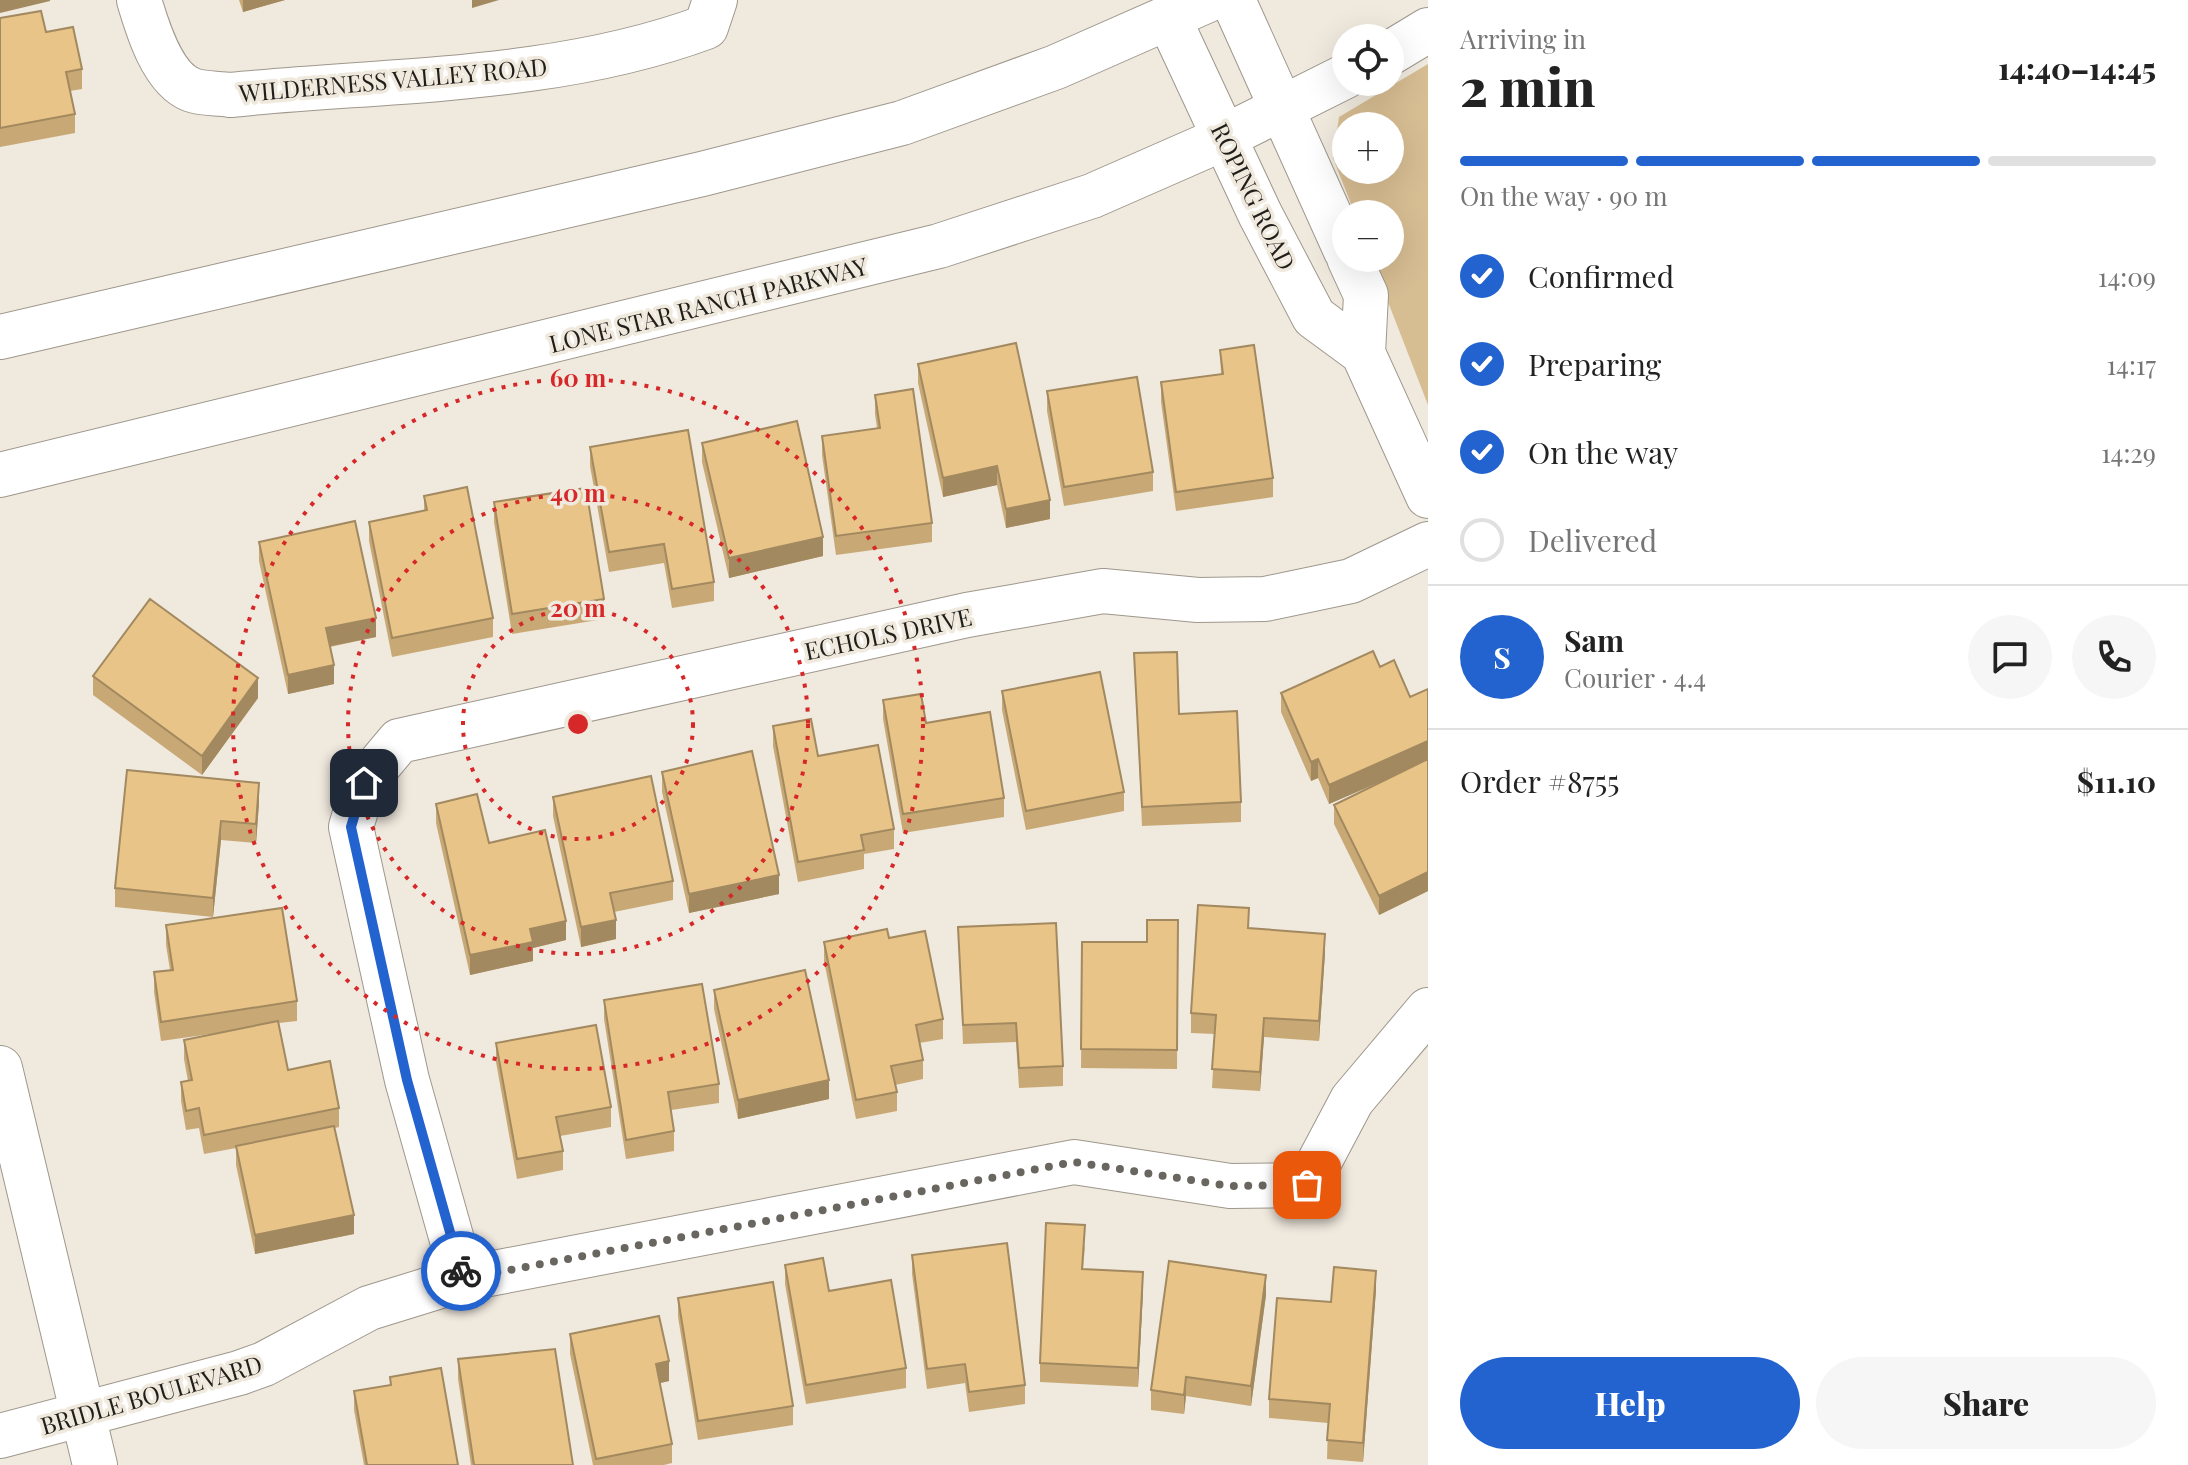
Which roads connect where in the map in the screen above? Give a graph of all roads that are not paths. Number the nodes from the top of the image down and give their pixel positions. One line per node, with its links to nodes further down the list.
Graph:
1 (139, 0): 2 (street, WILDERNESS VALLEY ROAD)
2 (715, 0)
3 (1208, 0): 5 (street)
4 (1233, 0): 9 (street)
5 (1169, 19): 10 (street, ROPING ROAD); 13 (street)
6 (1428, 30): 7 (street)
7 (1404, 45)
8 (1332, 83): 9 (street, LONE STAR RANCH PARKWAY)
9 (1281, 109): 10 (street, LONE STAR RANCH PARKWAY); 11 (street)
10 (1224, 137): 14 (street, ROPING ROAD); 15 (street, LONE STAR RANCH PARKWAY)
11 (1332, 220)
12 (1355, 272): 14 (street, ROPING ROAD)
13 (0, 337)
14 (1363, 353): 16 (street, ROPING ROAD)
15 (0, 475)
16 (1428, 496)
17 (1428, 544): 20 (street, ECHOLS DRIVE)
18 (1428, 1010): 20 (street, BRIDLE BOULEVARD)
19 (0, 1068): 21 (street)
20 (463, 1279): 21 (street, BRIDLE BOULEVARD)
21 (82, 1416): 22 (street, BRIDLE BOULEVARD); 23 (street)
22 (0, 1436)
23 (95, 1465)

